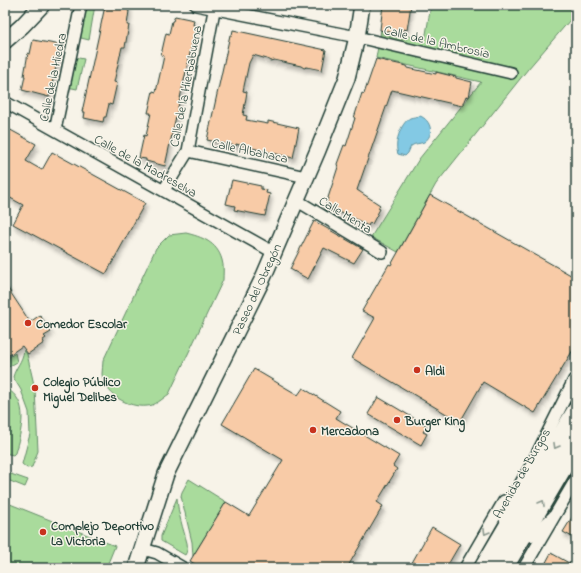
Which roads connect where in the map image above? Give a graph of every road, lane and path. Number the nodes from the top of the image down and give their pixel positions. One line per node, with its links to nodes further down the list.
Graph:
1 (42, 5): 7 (street)
2 (81, 5): 10 (street, Calle de la Hiedra)
3 (196, 5): 5 (street, Calle de la Ambrosía)
4 (362, 5): 6 (street, Paseo del Obregón)
5 (214, 7): 6 (street, Calle de la Ambrosía); 11 (street, Calle de la Hierbabuena)
6 (357, 37): 8 (street, Calle de la Ambrosía); 12 (street, Paseo del Obregón)
7 (5, 41)
8 (511, 73)
9 (5, 102): 10 (street, Calle de la Madreselva)
10 (55, 130): 13 (street, Calle de la Madreselva)
11 (188, 151): 12 (street, Calle Albahaca); 13 (street, Calle de la Hierbabuena)
12 (306, 177): 14 (street, Paseo del Obregón)
13 (164, 190): 15 (street, Calle de la Madreselva)
14 (296, 200): 15 (street, Paseo del Obregón); 16 (street, Calle Menta)
15 (273, 252): 23 (street, Paseo del Obregón)
16 (382, 252)
17 (575, 379): 22 (street); 26 (street, Avenida de Burgos, one-way to 26)
18 (576, 412): 22 (highway, Avenida de Burgos, one-way to 22)
19 (576, 444): 22 (highway, Avenida de Burgos, one-way to 19)
20 (576, 479): 21 (street)
21 (554, 516): 22 (street); 29 (street)
22 (515, 533): 27 (highway, Avenida de Burgos); 28 (highway, Avenida de Burgos)
23 (143, 549): 24 (street, Paseo del Obregón); 25 (street)
24 (136, 568)
25 (183, 568)
26 (465, 568)
27 (484, 568)
28 (503, 568)
29 (524, 568)

